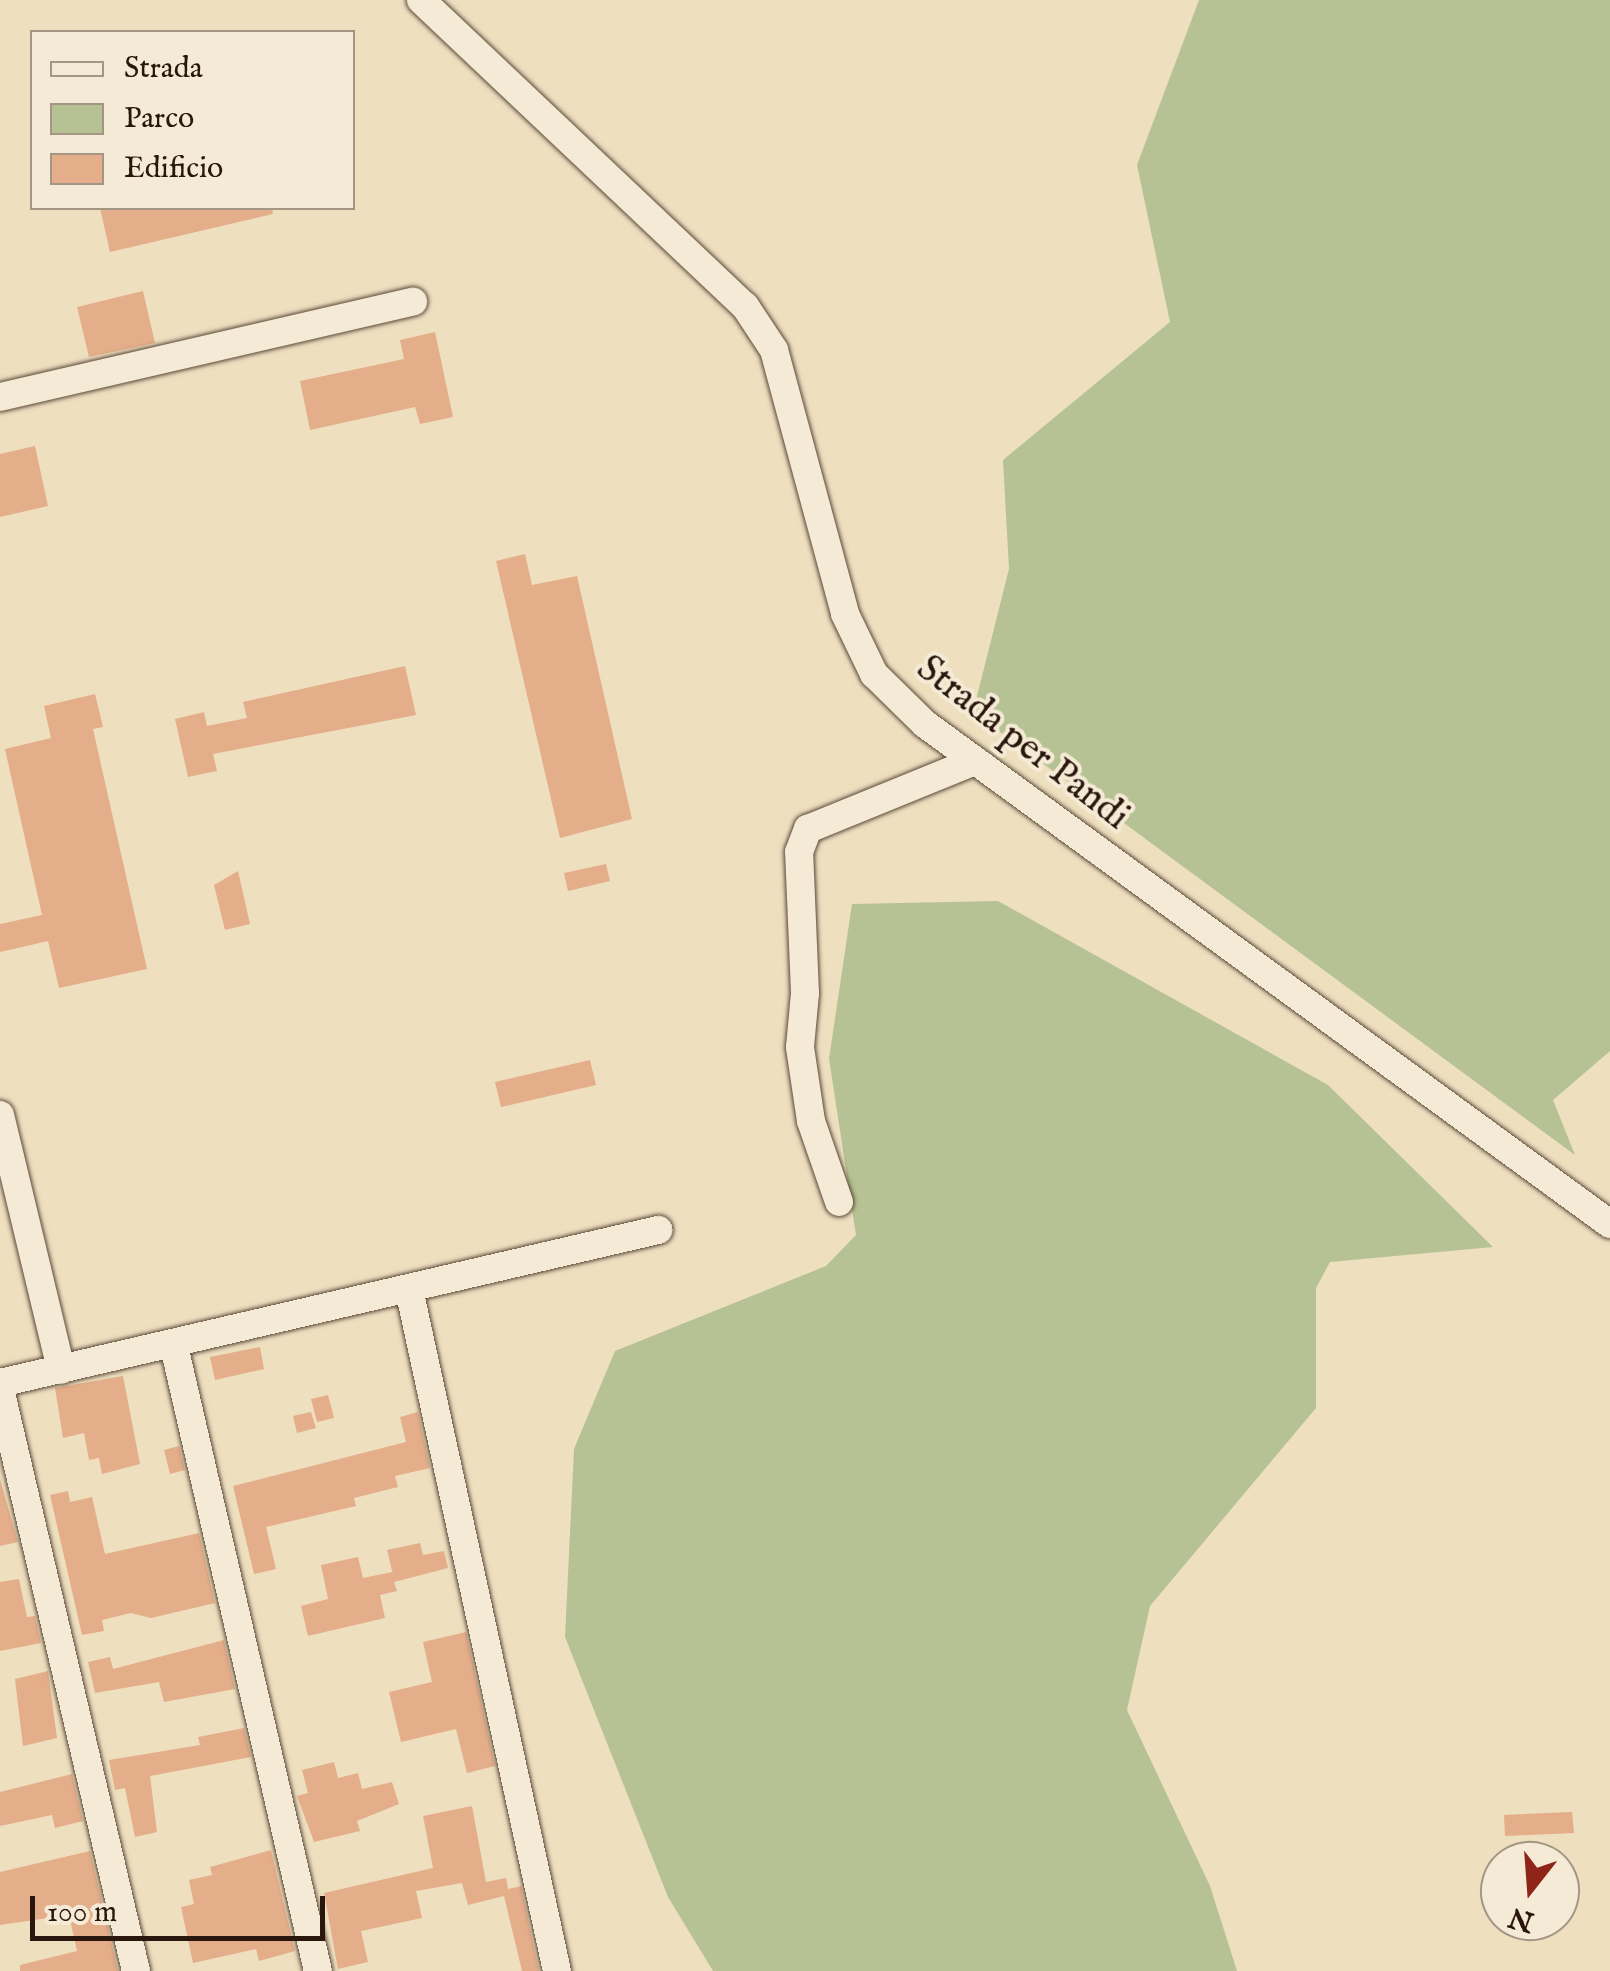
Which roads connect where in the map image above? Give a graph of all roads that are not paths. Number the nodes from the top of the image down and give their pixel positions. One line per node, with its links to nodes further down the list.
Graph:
1 (421, 0): 4 (street, Strada per Pandi)
2 (413, 302): 3 (street)
3 (0, 397)
4 (975, 761): 6 (street); 8 (street, Strada per Pandi)
5 (0, 1115): 7 (street)
6 (839, 1202)
7 (10, 1205): 12 (street)
8 (1610, 1224)
9 (658, 1230): 10 (street)
10 (409, 1288): 11 (street); 16 (street)
11 (174, 1346): 12 (street); 15 (street)
12 (62, 1370): 13 (street)
13 (0, 1386): 14 (street)
14 (136, 1971)
15 (318, 1971)
16 (557, 1971)

